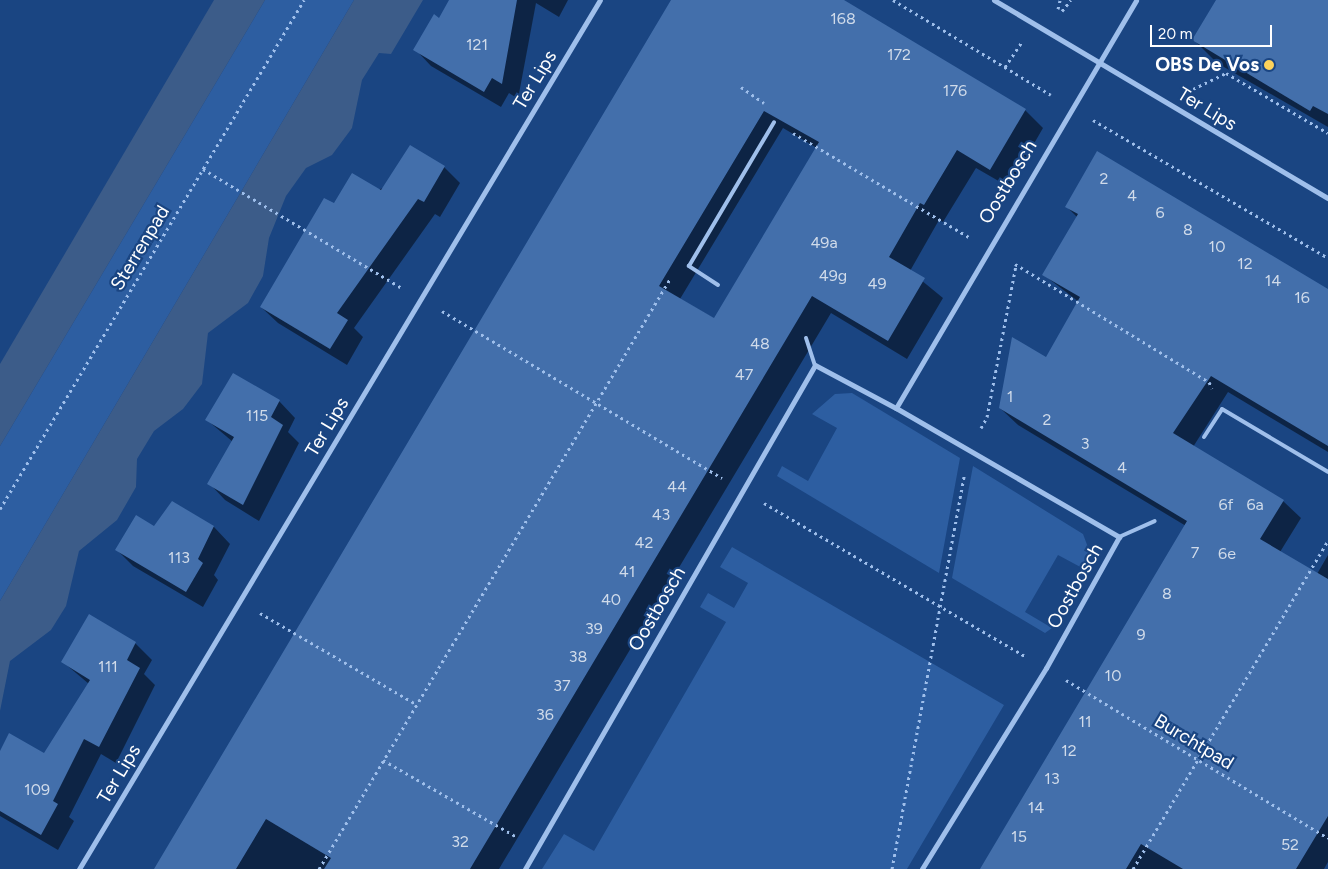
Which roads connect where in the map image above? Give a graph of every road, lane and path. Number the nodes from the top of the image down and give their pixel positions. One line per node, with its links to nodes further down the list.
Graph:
1 (304, 0): 13 (path, Sterrenpad)
2 (600, 0): 19 (street, Ter Lips)
3 (893, 0): 10 (path)
4 (994, 0): 8 (street, Ter Lips)
5 (1071, 0): 7 (path)
6 (1136, 0): 8 (street, Oostbosch)
7 (1057, 16)
8 (1098, 62): 9 (street, Ter Lips); 10 (street, Oostbosch)
9 (1165, 102): 12 (path); 14 (street, Ter Lips)
10 (1072, 107): 15 (path); 23 (street, Oostbosch)
11 (774, 122): 17 (lane)
12 (1328, 133)
13 (203, 168): 19 (path, Burchtpad); 28 (path, Sterrenpad)
14 (1328, 198)
15 (1328, 258)
16 (1016, 265): 25 (path)
17 (689, 266): 18 (lane); 22 (path)
18 (718, 285)
19 (422, 299): 22 (path, Burchtpad); 32 (street, Ter Lips)
20 (806, 338): 21 (lane)
21 (815, 365): 23 (street, Oostbosch); 27 (street, Oostbosch)
22 (594, 403): 27 (path, Burchtpad); 35 (path)
23 (896, 408): 25 (street, Oostbosch)
24 (1204, 437): 26 (lane)
25 (969, 450): 30 (street, Oostbosch); 33 (path)
26 (1328, 472)
27 (743, 490): 33 (path, Burchtpad); 39 (street, Oostbosch)
28 (0, 509)
29 (1155, 521): 30 (lane)
30 (1119, 537): 34 (street, Oostbosch)
31 (1328, 540): 37 (path)
32 (240, 601): 35 (path); 40 (street, Ter Lips)
33 (938, 608): 34 (path, Burchtpad); 43 (path)
34 (1046, 668): 37 (path, Burchtpad); 44 (street, Oostbosch)
35 (416, 704): 36 (path)
36 (383, 760): 39 (path); 41 (path)
37 (1199, 762): 38 (path, Burchtpad); 45 (path)
38 (1328, 838)
39 (536, 849): 42 (street, Oostbosch)
40 (79, 869)
41 (319, 869)
42 (524, 869)
43 (892, 869)
44 (922, 869)
45 (1134, 869)

